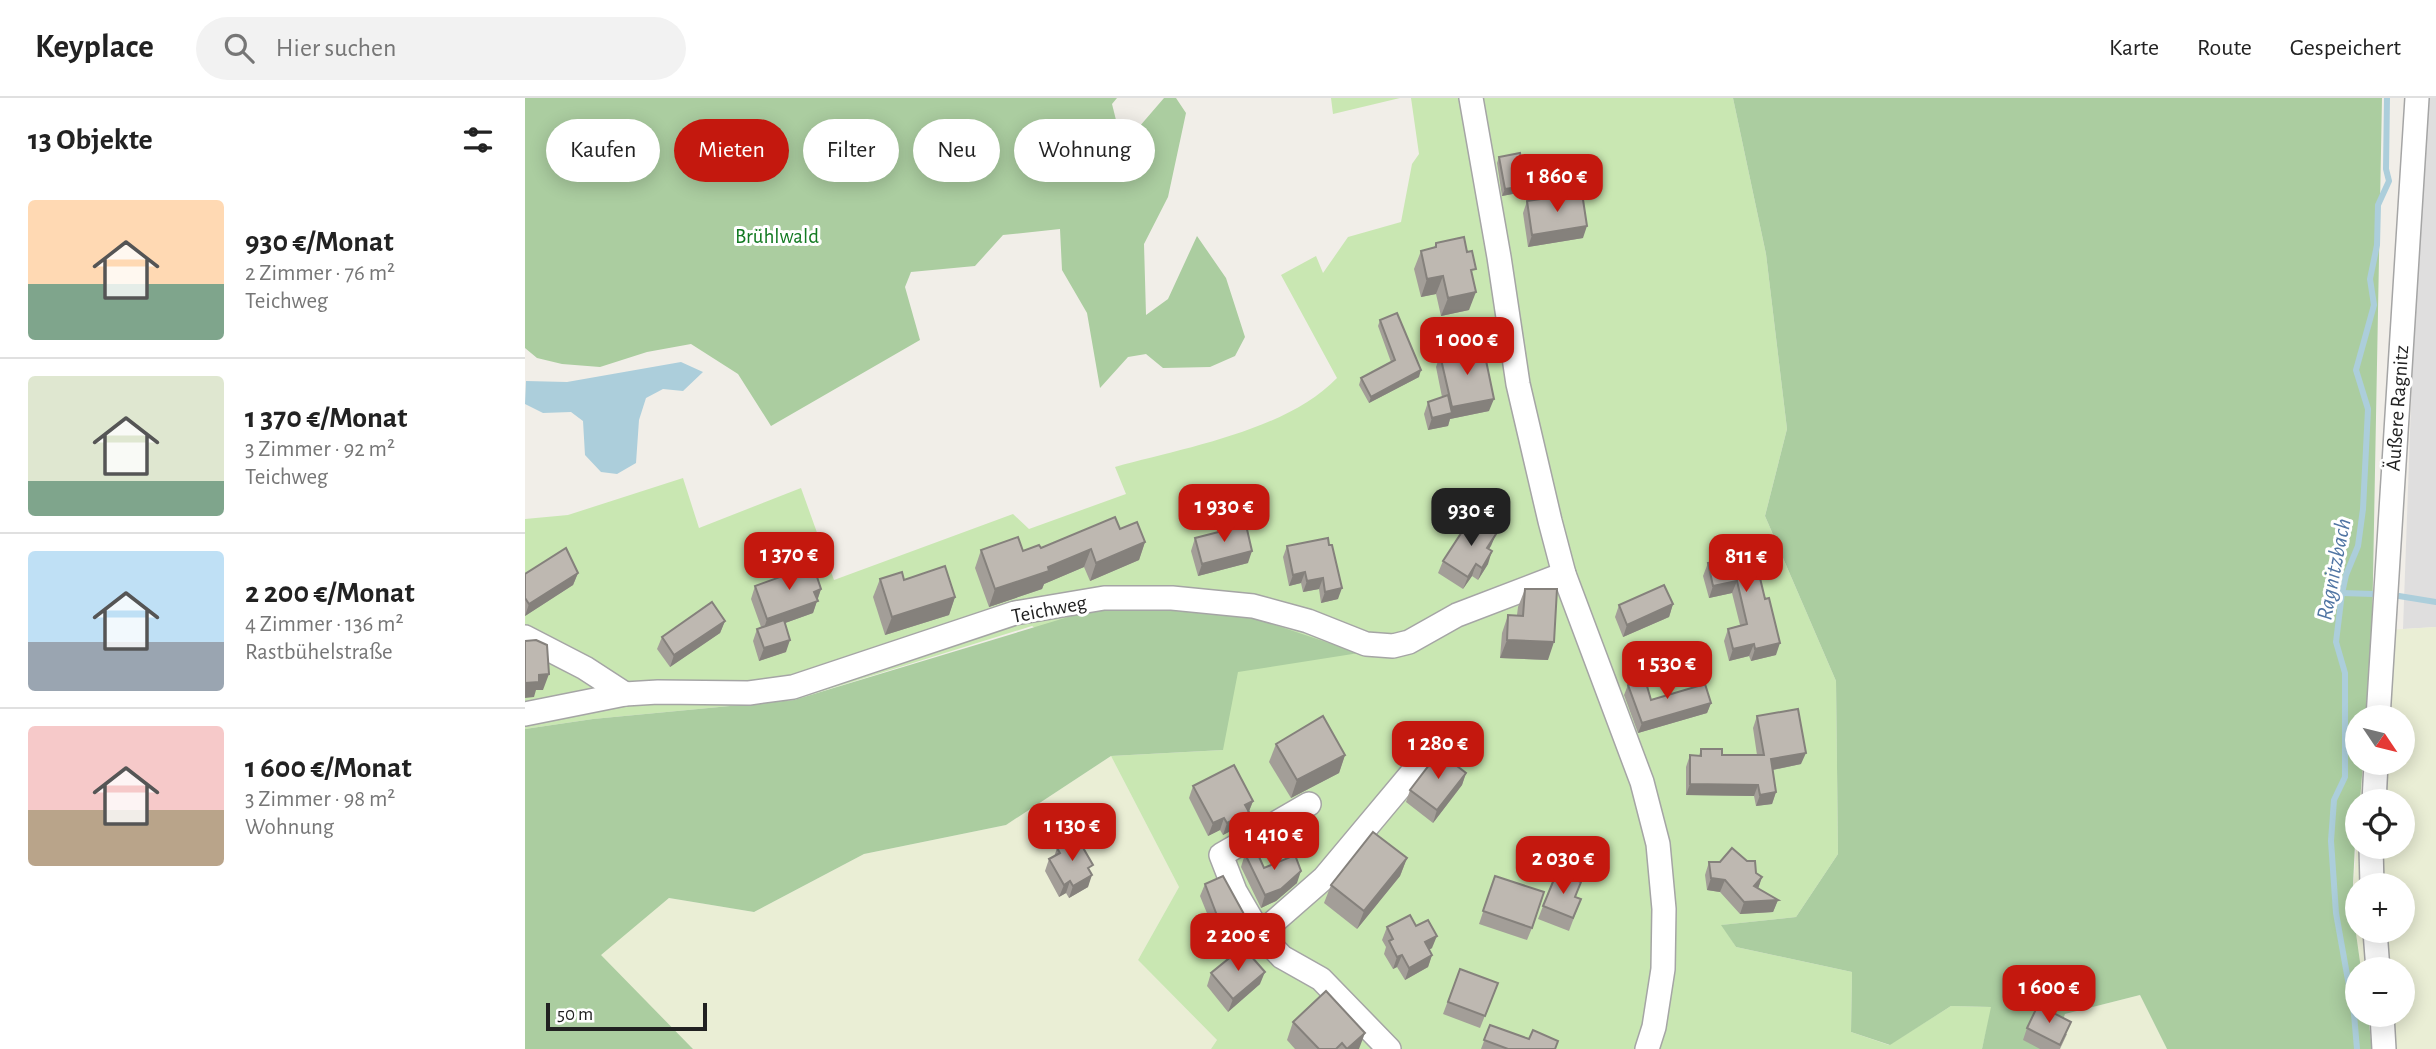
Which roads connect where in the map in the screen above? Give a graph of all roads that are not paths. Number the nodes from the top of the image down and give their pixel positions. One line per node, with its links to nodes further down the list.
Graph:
1 (1471, 98): 3 (street)
2 (2417, 98): 6 (street, Äußere Ragnitz)
3 (1564, 574): 5 (street, Teichweg); 13 (street)
4 (525, 637): 5 (street)
5 (625, 694): 7 (street, Teichweg)
6 (2379, 705)
7 (525, 714)
8 (1416, 768): 10 (street)
9 (1309, 804): 10 (street)
10 (1260, 934): 12 (street)
11 (2383, 1027): 14 (street)
12 (1389, 1049)
13 (1647, 1049)
14 (2385, 1049)

